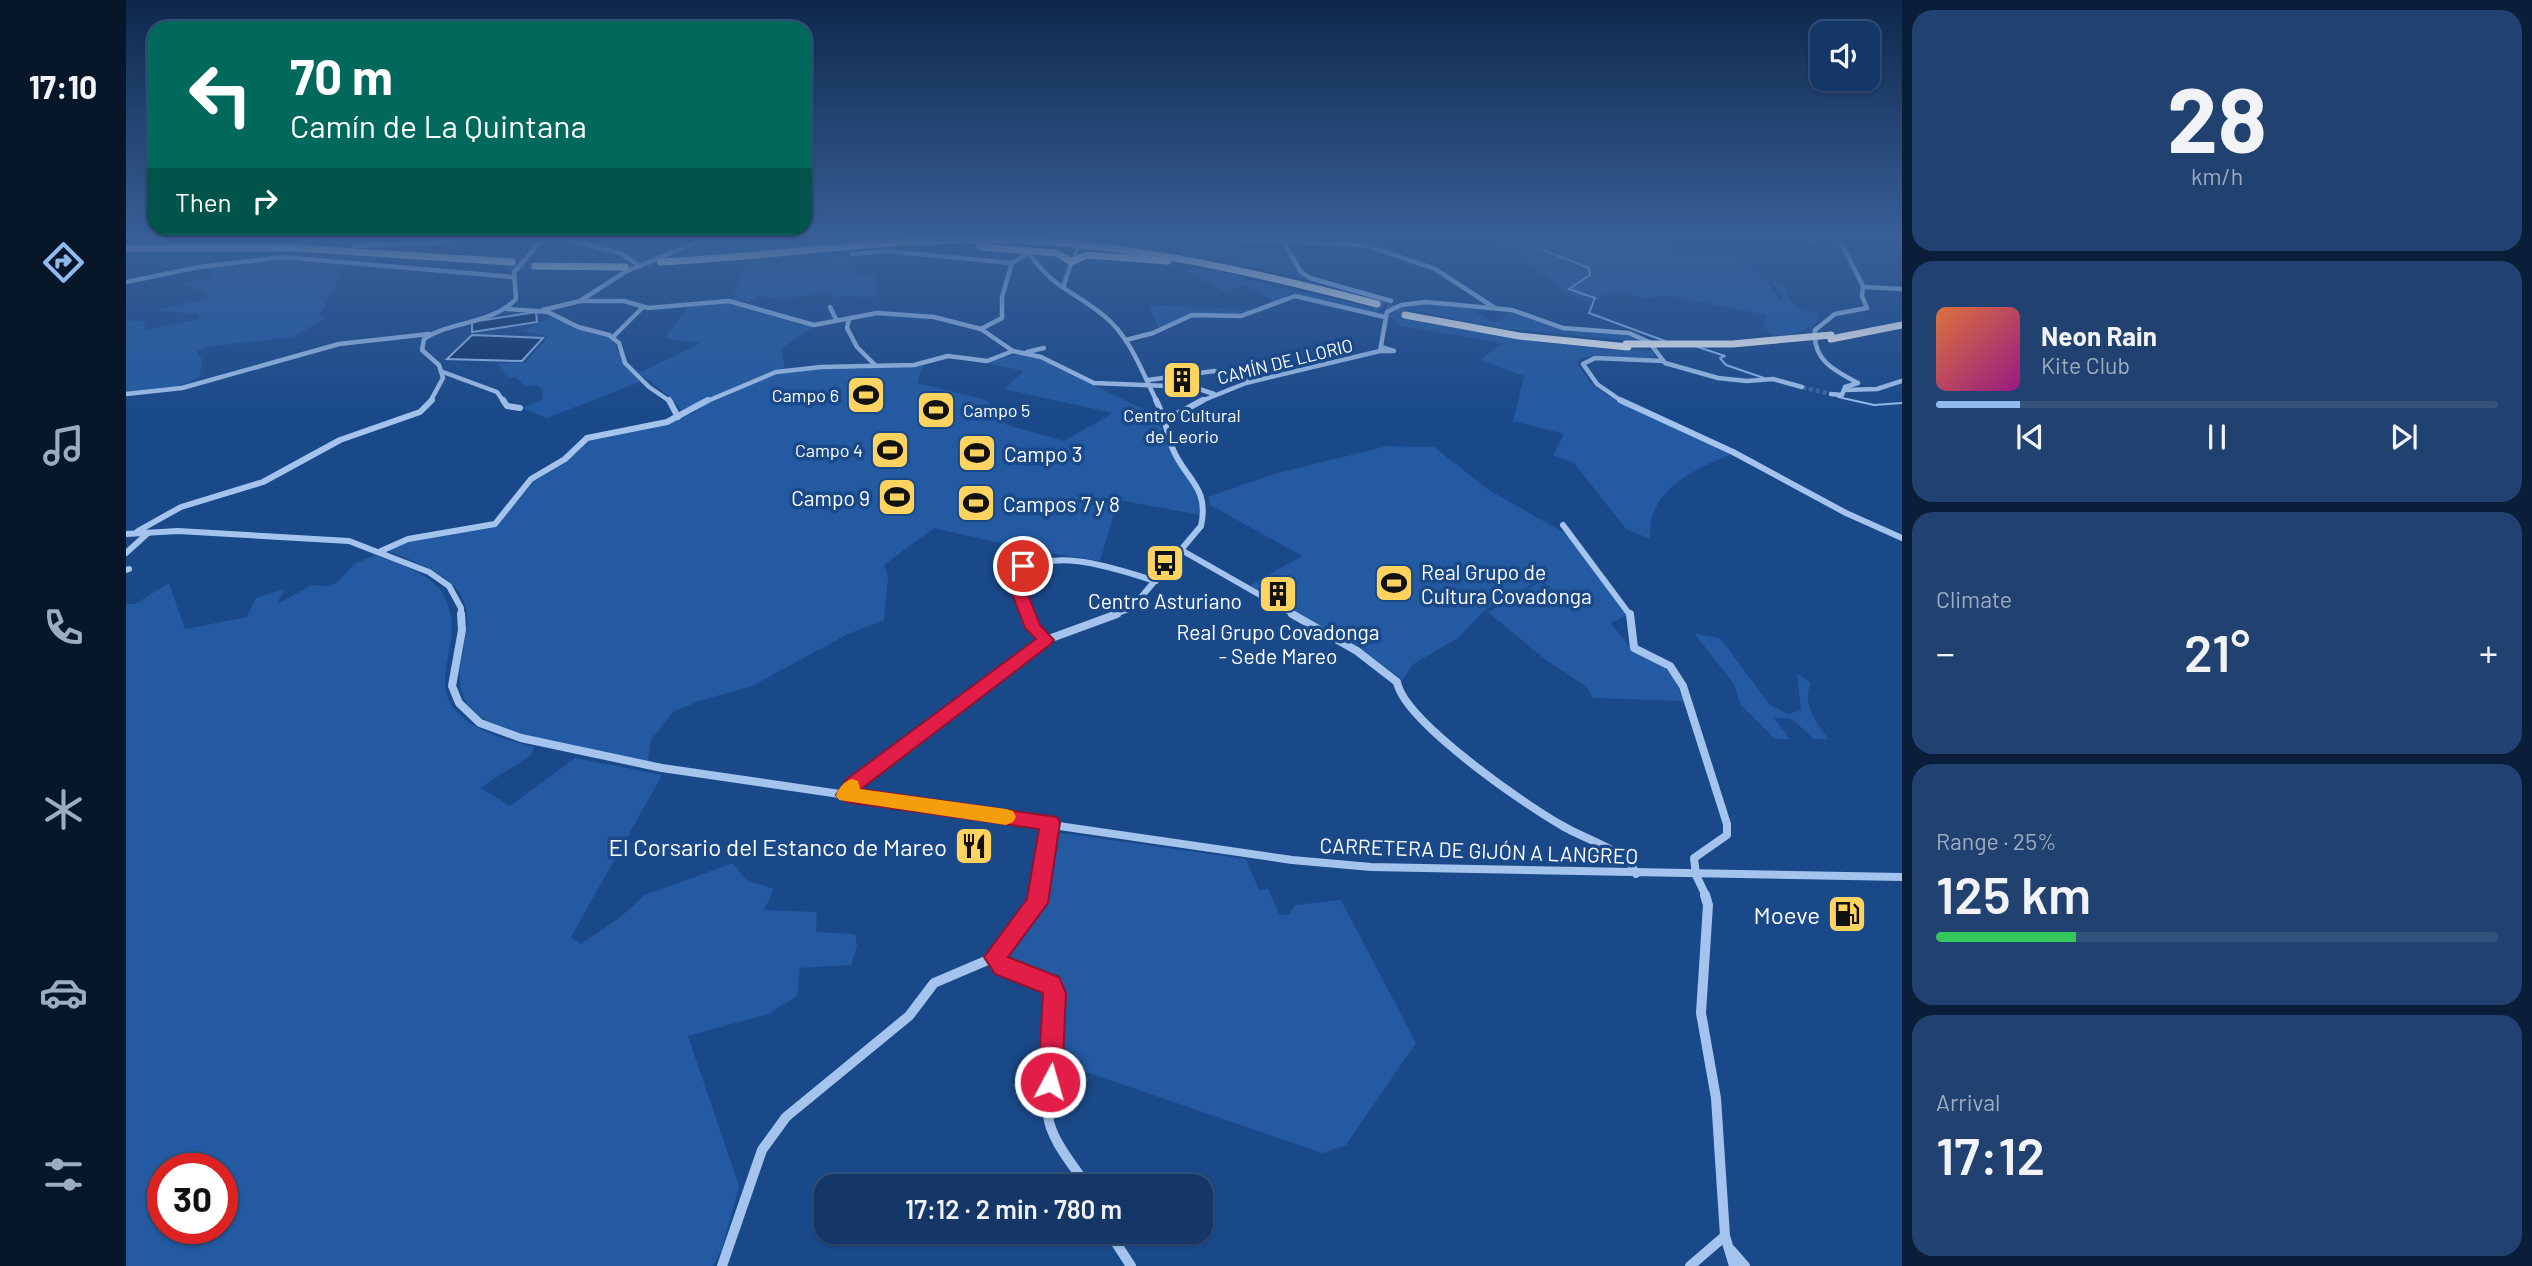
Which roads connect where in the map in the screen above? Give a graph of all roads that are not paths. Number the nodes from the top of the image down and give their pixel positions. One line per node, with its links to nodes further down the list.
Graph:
1 (516, 298): 18 (street)
2 (583, 298): 11 (street)
3 (1002, 298): 27 (street)
4 (1080, 298): 32 (street)
5 (1289, 298): 32 (street)
6 (1304, 298): 21 (street)
7 (1346, 298): 15 (highway)
8 (1381, 298): 12 (street)
9 (1481, 298): 16 (street)
10 (1863, 298): 43 (street)
11 (580, 300): 14 (street); 19 (street)
12 (1391, 301): 13 (street); 21 (street, CAMÍN DE LLORIO)
13 (1426, 302): 16 (street); 21 (street)
14 (640, 305): 22 (street); 26 (street)
15 (1375, 306)
16 (1494, 306): 36 (street)
17 (830, 307): 22 (street)
18 (508, 309): 19 (street); 29 (street)
19 (542, 310): 28 (street)
20 (1406, 313): 31 (highway, bridge)
21 (1385, 316): 39 (street, CAMÍN DE LLORIO)
22 (836, 319): 23 (street)
23 (849, 319): 27 (street); 37 (street)
24 (1902, 319): 31 (highway)
25 (1902, 325): 31 (highway)
26 (621, 329): 28 (street); 30 (street)
27 (981, 329): 33 (street)
28 (596, 331): 30 (street)
29 (430, 334): 38 (street); 44 (street)
30 (612, 337): 48 (street)
31 (1831, 337)
32 (1126, 340): 41 (street)
33 (1013, 351): 34 (street); 37 (street)
34 (1023, 353): 35 (street); 35 (street)
35 (1041, 357): 41 (street)
36 (1663, 361): 42 (street); 55 (street)
37 (875, 365): 48 (street)
38 (443, 372): 47 (street); 50 (street)
39 (1254, 381): 41 (street); 45 (street, CAMÍN DE LLORIO)
40 (1902, 381): 43 (street)
41 (1148, 382): 45 (street); 49 (street)
42 (1802, 387)
43 (1844, 390): 46 (street)
44 (126, 394)
45 (1214, 394): 49 (street, CAMÍN DE LLORIO)
46 (1831, 394)
47 (520, 408)
48 (678, 417): 56 (street)
49 (1166, 420): 57 (street)
50 (158, 523): 52 (street); 53 (street); 54 (street)
51 (1563, 525): 64 (street)
52 (178, 531): 53 (street, CARRETERA DE GIJÓN A LANGREO); 56 (street, CARRETERA DE GIJÓN A LANGREO)
53 (148, 533): 54 (street, CARRETERA DE GIJÓN A LANGREO); 58 (street)
54 (126, 534)
55 (1902, 538)
56 (381, 551): 61 (street, CARRETERA DE GIJÓN A LANGREO)
57 (1183, 551): 59 (street); 63 (street)
58 (126, 554)
59 (1156, 582): 60 (street); 60 (street)
60 (1046, 640): 61 (street)
61 (846, 795): 62 (street, CARRETERA DE GIJÓN A LANGREO)
62 (1050, 823): 63 (street, CARRETERA DE GIJÓN A LANGREO); 66 (street)
63 (1636, 874): 64 (street, CARRETERA DE GIJÓN A LANGREO)
64 (1696, 875): 65 (street, CARRETERA DE GIJÓN A LANGREO); 68 (street)
65 (1902, 877)
66 (995, 957): 67 (street); 70 (street)
67 (1079, 1174)
68 (1726, 1242): 72 (street); 73 (street); 74 (street)
69 (1117, 1244): 71 (street)
70 (722, 1266)
71 (1131, 1266)
72 (1690, 1266)
73 (1734, 1266)
74 (1745, 1266)

